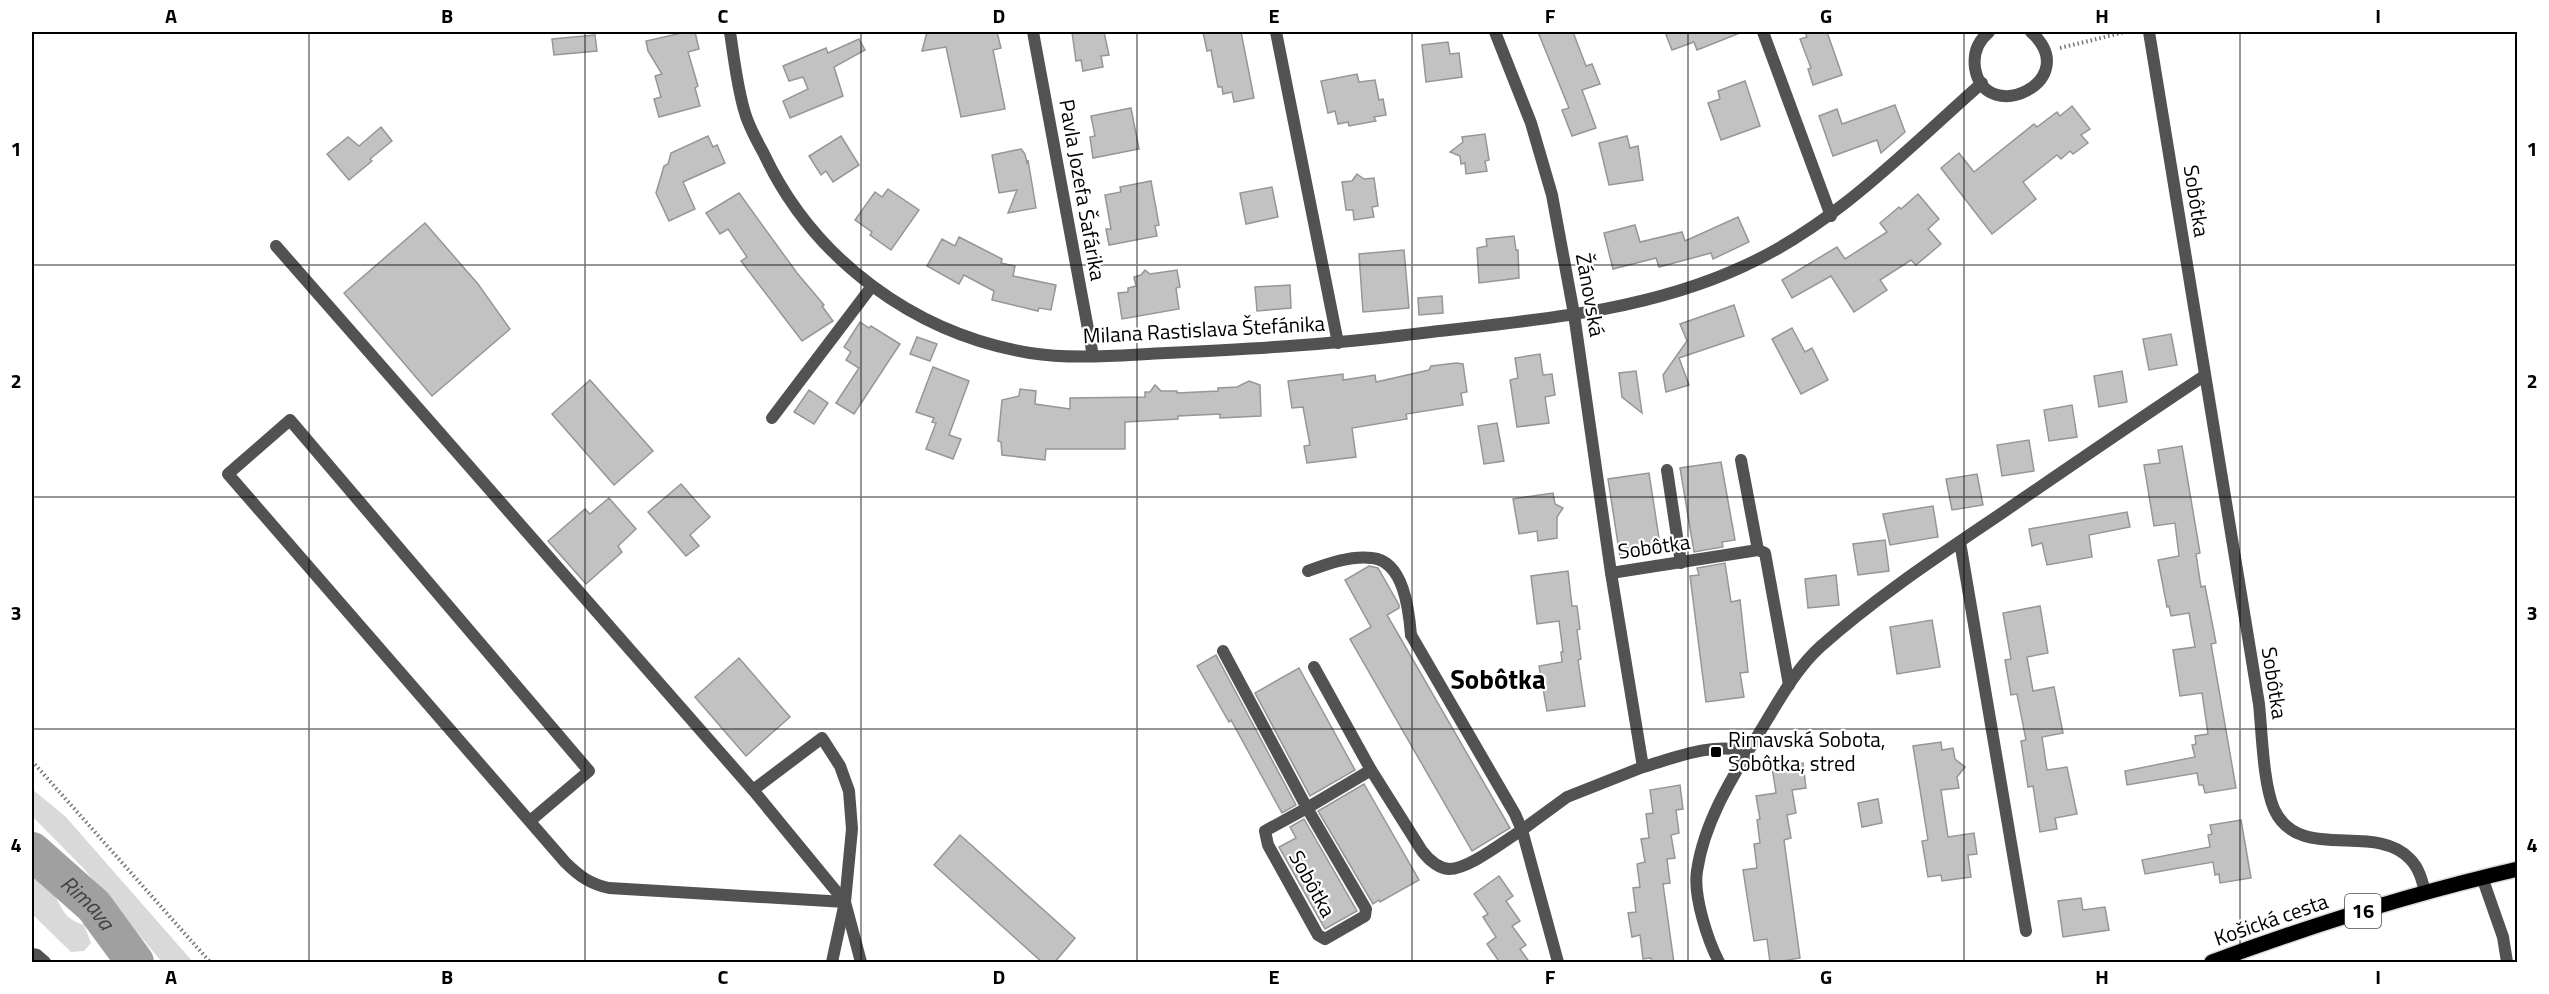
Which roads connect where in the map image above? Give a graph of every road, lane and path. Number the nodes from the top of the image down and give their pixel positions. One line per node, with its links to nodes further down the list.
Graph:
1 (730, 32): 14 (street, Milana Rastislava Štefánika)
2 (1034, 32): 17 (street, Pavla Jozefa Šafárika)
3 (1276, 32): 16 (street)
4 (1496, 32): 15 (street, Žánovská)
5 (1763, 32): 12 (street)
6 (1989, 32): 11 (street)
7 (2031, 32): 10 (street)
8 (2125, 32): 10 (path)
9 (2149, 32): 18 (street, Sobôtka)
10 (2045, 52): 11 (street)
11 (1982, 83): 12 (street, Milana Rastislava Štefánika)
12 (1831, 216): 15 (street, Milana Rastislava Štefánika)
13 (276, 246): 34 (street)
14 (872, 286): 17 (street, Milana Rastislava Štefánika); 19 (street)
15 (1574, 314): 16 (street, Milana Rastislava Štefánika); 26 (street, Žánovská)
16 (1338, 343): 17 (street, Milana Rastislava Štefánika)
17 (1093, 356)
18 (2204, 376): 22 (street); 40 (street, Sobôtka)
19 (772, 418)
20 (1741, 459): 23 (street)
21 (1667, 471): 24 (street)
22 (1960, 542): 29 (street); 42 (street)
23 (1758, 550): 24 (street, Sobôtka); 29 (street)
24 (1681, 563): 26 (street, Sobôtka)
25 (1308, 570): 37 (street)
26 (1611, 573): 32 (street, Sobôtka)
27 (1223, 651): 35 (street, Sobôtka)
28 (1314, 667): 33 (street)
29 (1789, 685): 30 (street)
30 (1748, 751): 32 (street); 49 (street)
31 (32, 761): 45 (path)
32 (1643, 766): 37 (street)
33 (1371, 770): 35 (street, Sobôtka); 37 (street)
34 (753, 790): 41 (street); 41 (street)
35 (1306, 808): 35 (street, Sobôtka)
36 (530, 821): 36 (street); 41 (street)
37 (1522, 830): 48 (street)
38 (2517, 869): 39 (main road, Košická cesta / 16)
39 (2482, 877): 40 (main road, Košická cesta / 16); 51 (street)
40 (2425, 892): 50 (main road, Košická cesta / 16)
41 (845, 902): 46 (street); 47 (street)
42 (2026, 931)
43 (32, 954): 44 (street)
44 (45, 963)
45 (210, 963)
46 (832, 963)
47 (861, 963)
48 (1558, 963)
49 (1719, 963)
50 (2212, 963)
51 (2507, 963)

